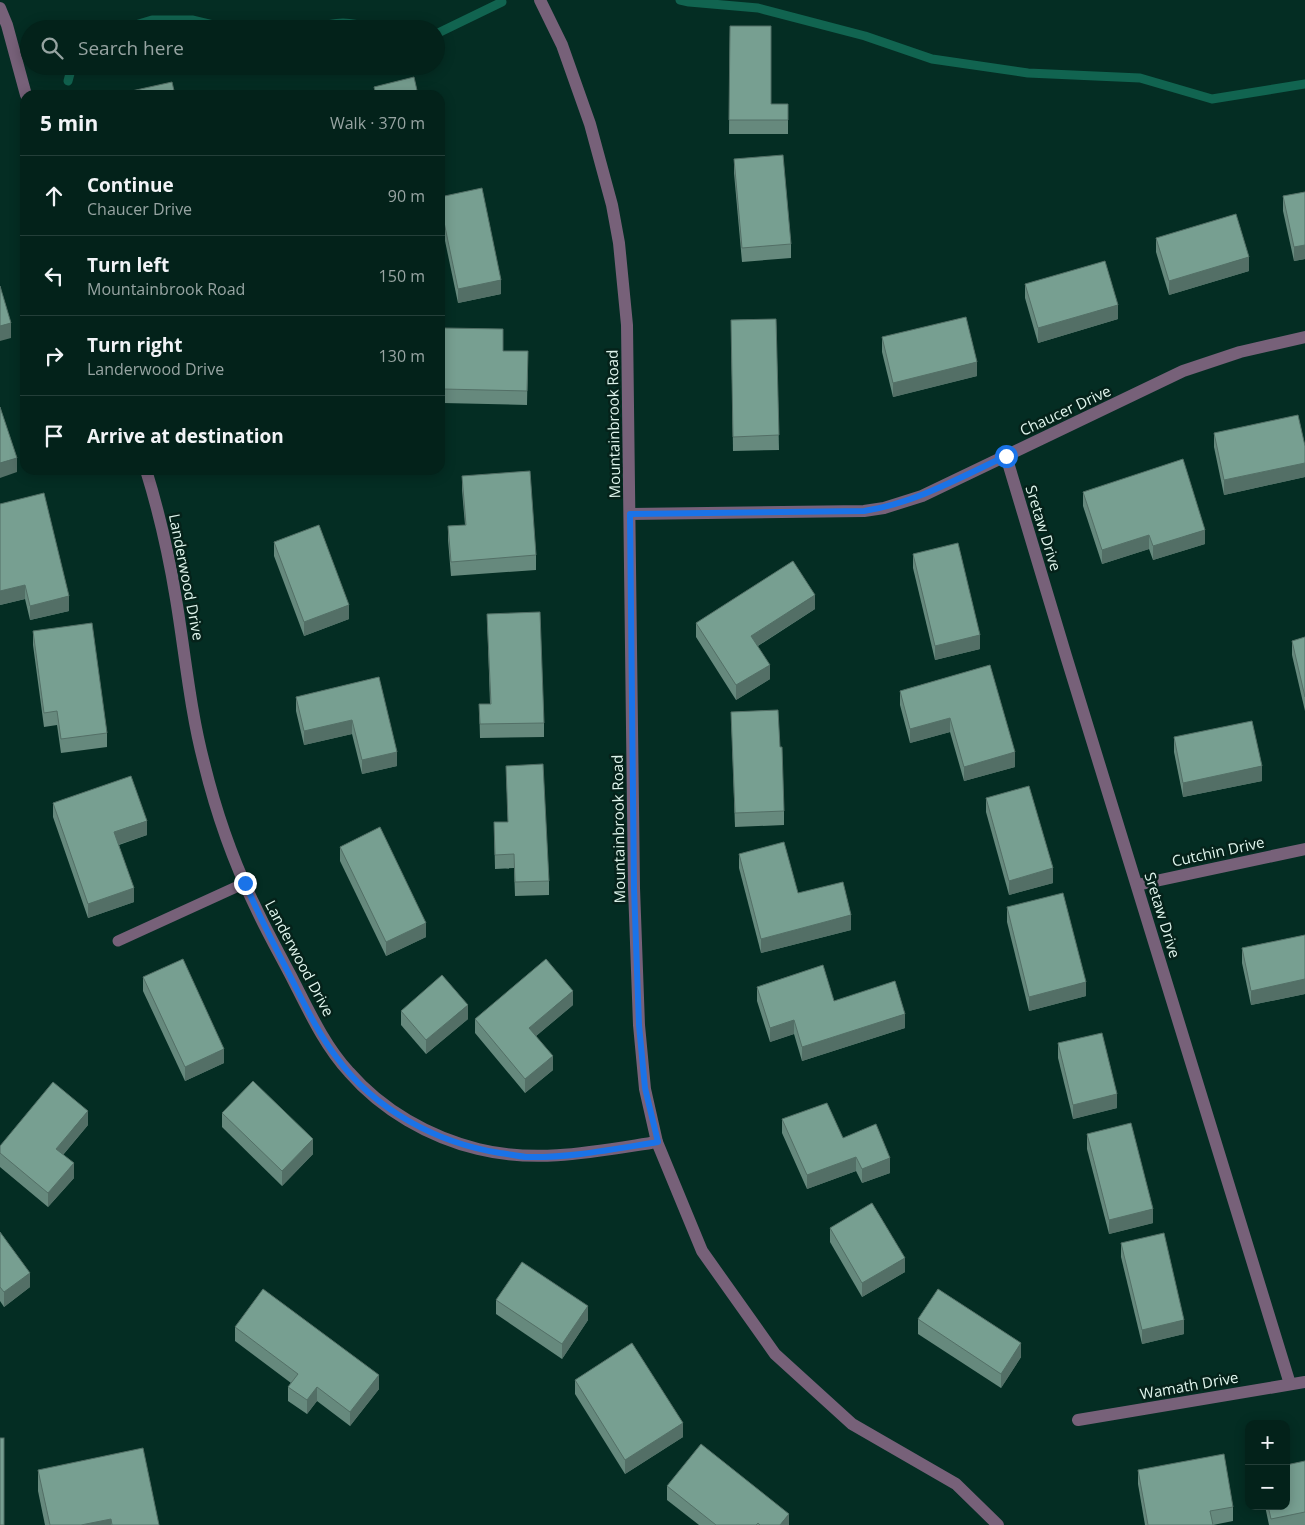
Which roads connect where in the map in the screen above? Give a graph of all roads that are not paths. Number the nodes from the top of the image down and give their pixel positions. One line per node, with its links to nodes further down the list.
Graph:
1 (540, 0): 9 (street, Mountainbrook Road)
2 (0, 8): 3 (street)
3 (20, 73)
4 (21, 75): 5 (street)
5 (25, 90)
6 (1305, 337): 7 (street, Chaucer Drive)
7 (1006, 456): 9 (street, Chaucer Drive); 12 (street, Sretaw Drive)
8 (148, 475): 11 (street, Landerwood Drive)
9 (630, 514): 14 (street, Mountainbrook Road)
10 (1305, 850): 12 (street, Cutchin Drive)
11 (245, 883): 13 (lane); 14 (street, Landerwood Drive)
12 (1137, 884): 16 (street, Sretaw Drive)
13 (118, 942)
14 (658, 1142): 18 (street, Mountainbrook Road)
15 (1305, 1382): 16 (street, Wamath Drive)
16 (1290, 1384): 17 (street, Wamath Drive)
17 (1078, 1420)
18 (998, 1525)

